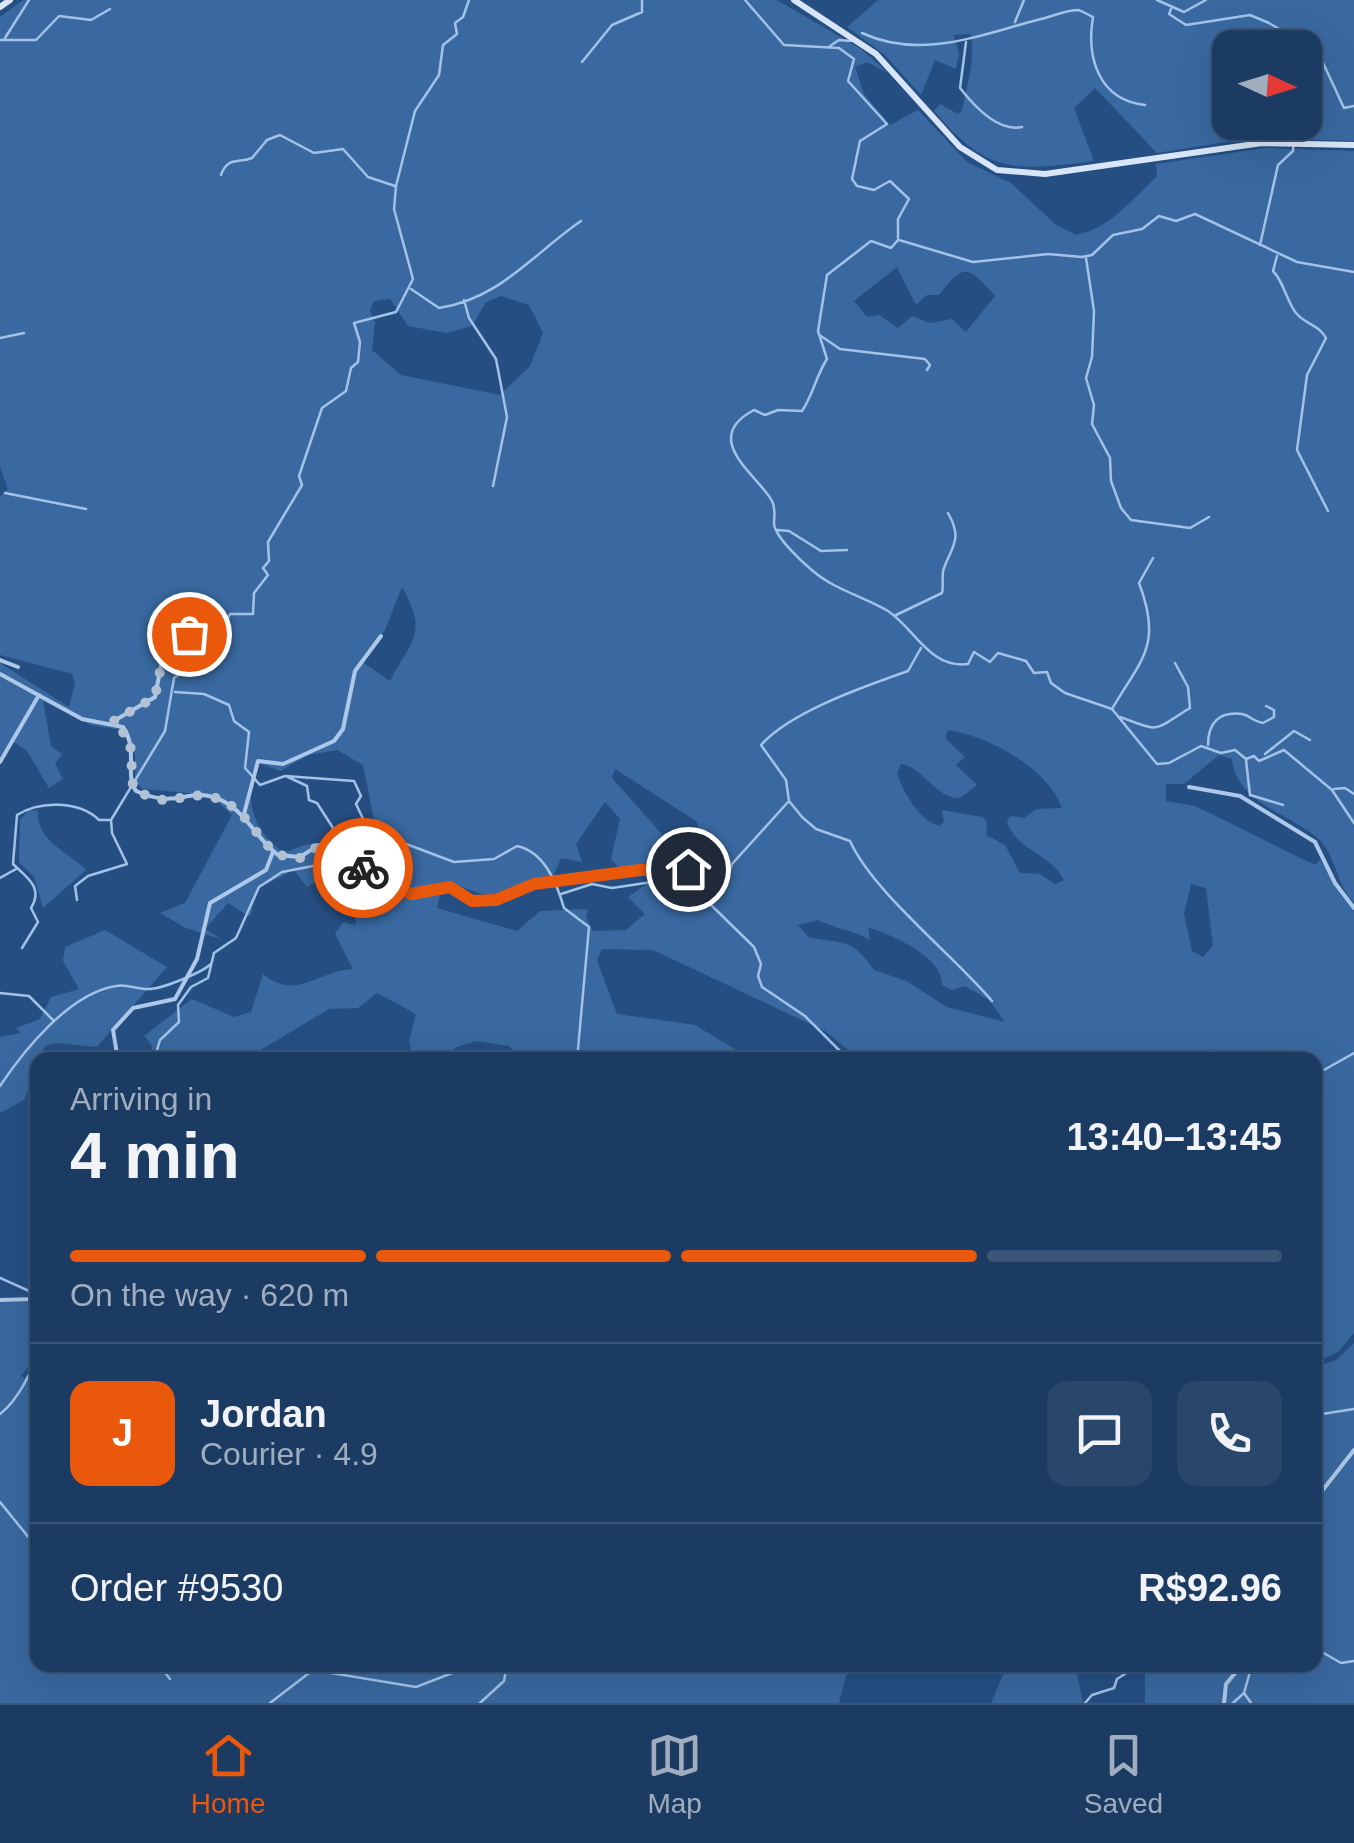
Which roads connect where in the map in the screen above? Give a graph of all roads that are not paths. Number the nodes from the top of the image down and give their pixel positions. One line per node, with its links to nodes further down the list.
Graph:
1 (10, 0): 3 (main road)
2 (794, 0): 4 (main road)
3 (0, 7)
4 (1354, 145)
5 (189, 634): 11 (street)
6 (381, 636): 14 (street)
7 (0, 660): 8 (street)
8 (18, 666)
9 (0, 674): 10 (street)
10 (38, 695): 11 (street); 12 (street)
11 (112, 722): 14 (street)
12 (0, 762)
13 (1188, 787): 17 (street)
14 (244, 816): 15 (street)
15 (273, 852): 16 (street); 18 (street)
16 (700, 855)
17 (1354, 908)
18 (117, 1052)
19 (30, 1298): 20 (street)
20 (0, 1300)
21 (1354, 1450): 22 (street)
22 (1322, 1491)
23 (1236, 1672): 24 (street)
24 (1224, 1703)

